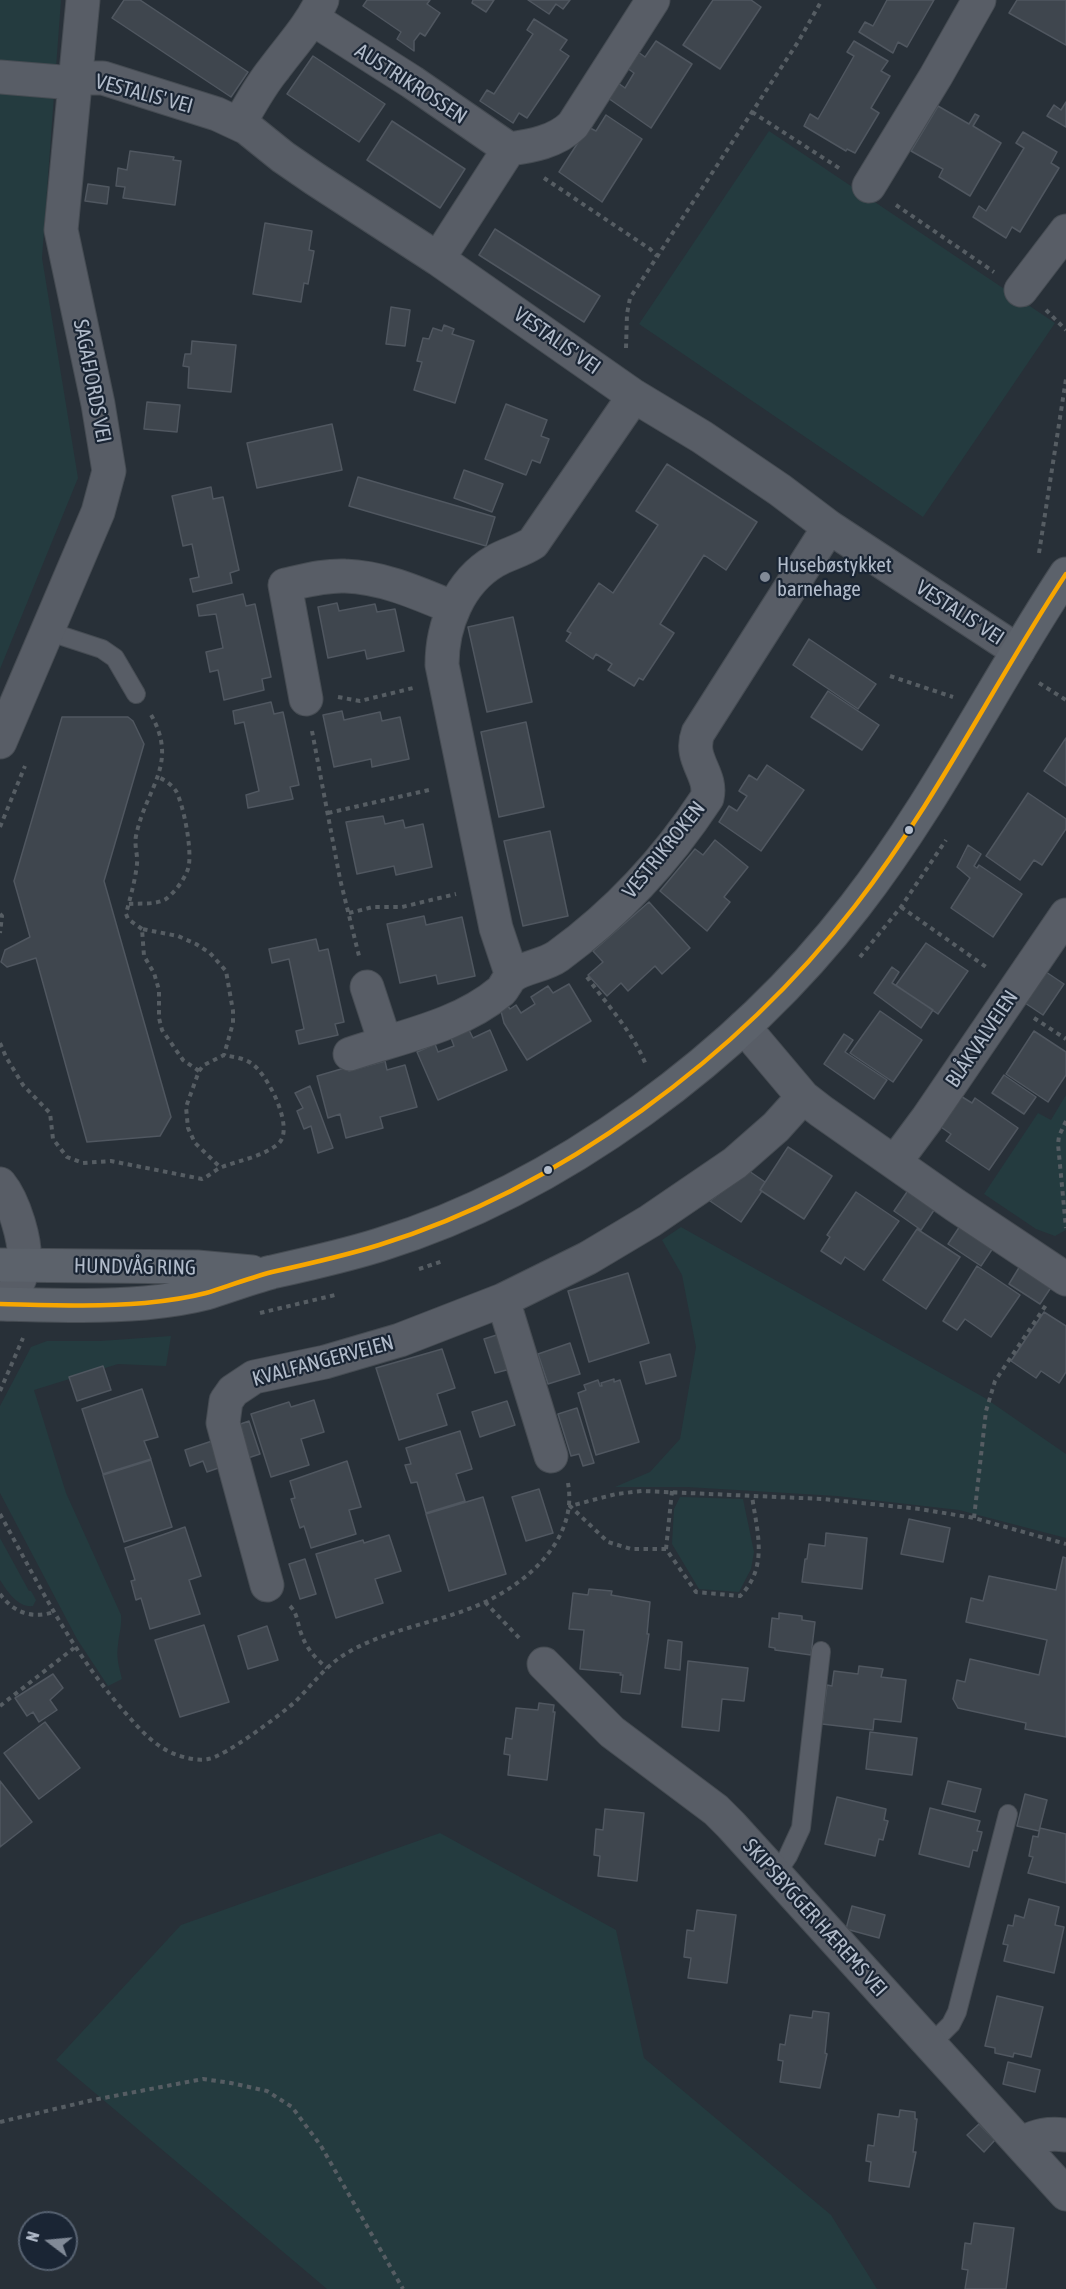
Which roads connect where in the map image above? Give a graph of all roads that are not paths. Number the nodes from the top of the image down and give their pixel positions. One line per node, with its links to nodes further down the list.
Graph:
1 (83, 0): 6 (street, SAGAFJORDS VEI)
2 (653, 0): 8 (street)
3 (979, 0): 9 (street)
4 (318, 10): 7 (street, AUSTRIKROSSEN); 8 (street, AUSTRIKROSSEN)
5 (0, 77): 6 (street, VESTALIS' VEI)
6 (77, 78): 7 (street, VESTALIS' VEI); 17 (street, SAGAFJORDS VEI)
7 (239, 124): 11 (street, VESTALIS' VEI)
8 (508, 149): 11 (street)
9 (869, 186)
10 (1066, 231): 12 (street)
11 (438, 259): 13 (street, VESTALIS' VEI)
12 (1021, 290)
13 (627, 390): 14 (street, VESTALIS' VEI); 16 (street)
14 (829, 527): 18 (street, VESTALIS' VEI); 23 (street, VESTRIKROKEN)
15 (1052, 569): 18 (main road, HUNDVÅG RING)
16 (454, 608): 20 (street); 23 (street)
17 (46, 630): 19 (lane); 21 (street, SAGAFJORDS VEI)
18 (1018, 651): 25 (main road, HUNDVÅG RING)
19 (136, 694)
20 (306, 699)
21 (0, 742)
22 (1066, 915): 29 (street, BLÅKVALVEIEN)
23 (512, 976): 26 (street, VESTRIKROKEN)
24 (367, 987): 26 (street)
25 (744, 1027): 28 (street); 32 (main road, HUNDVÅG RING)
26 (386, 1042): 27 (street, VESTRIKROKEN)
27 (350, 1054)
28 (803, 1096): 29 (street); 35 (street, KVALFANGERVEIEN)
29 (895, 1162): 33 (street)
30 (0, 1185): 31 (street)
31 (12, 1265): 32 (main road, HUNDVÅG RING); 34 (street)
32 (269, 1273): 34 (main road, HUNDVÅG RING)
33 (1065, 1278)
34 (3, 1299)
35 (503, 1300): 36 (street); 37 (street, KVALFANGERVEIEN)
36 (550, 1456)
37 (267, 1585)
38 (821, 1651): 41 (lane)
39 (543, 1664): 41 (street, SKIPSBYGGER HÆREMS VEI)
40 (1008, 1814): 42 (lane)
41 (776, 1874): 42 (street, SKIPSBYGGER HÆREMS VEI)
42 (930, 2045): 44 (street, SKIPSBYGGER HÆREMS VEI)
43 (1066, 2135): 44 (street)
44 (1022, 2144): 45 (street, SKIPSBYGGER HÆREMS VEI)
45 (1066, 2194)

